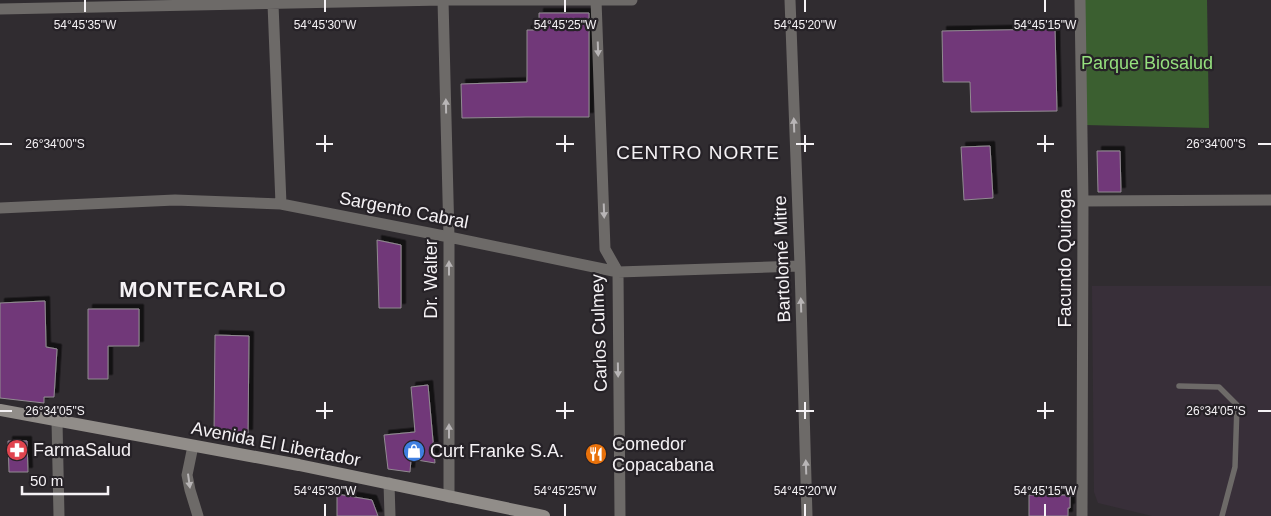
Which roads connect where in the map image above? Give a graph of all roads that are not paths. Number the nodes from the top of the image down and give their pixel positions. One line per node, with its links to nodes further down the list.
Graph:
1 (443, 0): 2 (street); 6 (street); 12 (street, Dr. Walter, one-way to 1)
2 (596, 0): 3 (street); 14 (street, Carlos Culmey, one-way to 14)
3 (632, 0)
4 (790, 0): 13 (street, Bartolomé Mitre, one-way to 4)
5 (1080, 0): 9 (street, Facundo Quiroga)
6 (273, 4): 7 (street); 10 (street)
7 (0, 9)
8 (1271, 200): 9 (street)
9 (1083, 201): 27 (street, Facundo Quiroga)
10 (281, 204): 11 (street, Sargento Cabral); 12 (street, Sargento Cabral)
11 (0, 208)
12 (449, 237): 14 (street, Sargento Cabral); 20 (street, Dr. Walter, one-way to 12)
13 (800, 266): 14 (street, Sargento Cabral); 26 (street, Bartolomé Mitre, one-way to 13)
14 (618, 272): 25 (street, Carlos Culmey, one-way to 25)
15 (1179, 386): 28 (lane)
16 (0, 410): 17 (main road, Avenida El Libertador)
17 (57, 421): 18 (main road, Avenida El Libertador); 21 (street)
18 (193, 446): 19 (main road, Avenida El Libertador); 22 (street, one-way to 22)
19 (389, 483): 20 (main road, Avenida El Libertador); 23 (street)
20 (450, 497): 24 (main road, Avenida El Libertador)
21 (60, 516)
22 (198, 516)
23 (390, 516)
24 (544, 516)
25 (620, 516)
26 (807, 516)
27 (1082, 516)
28 (1222, 516)

